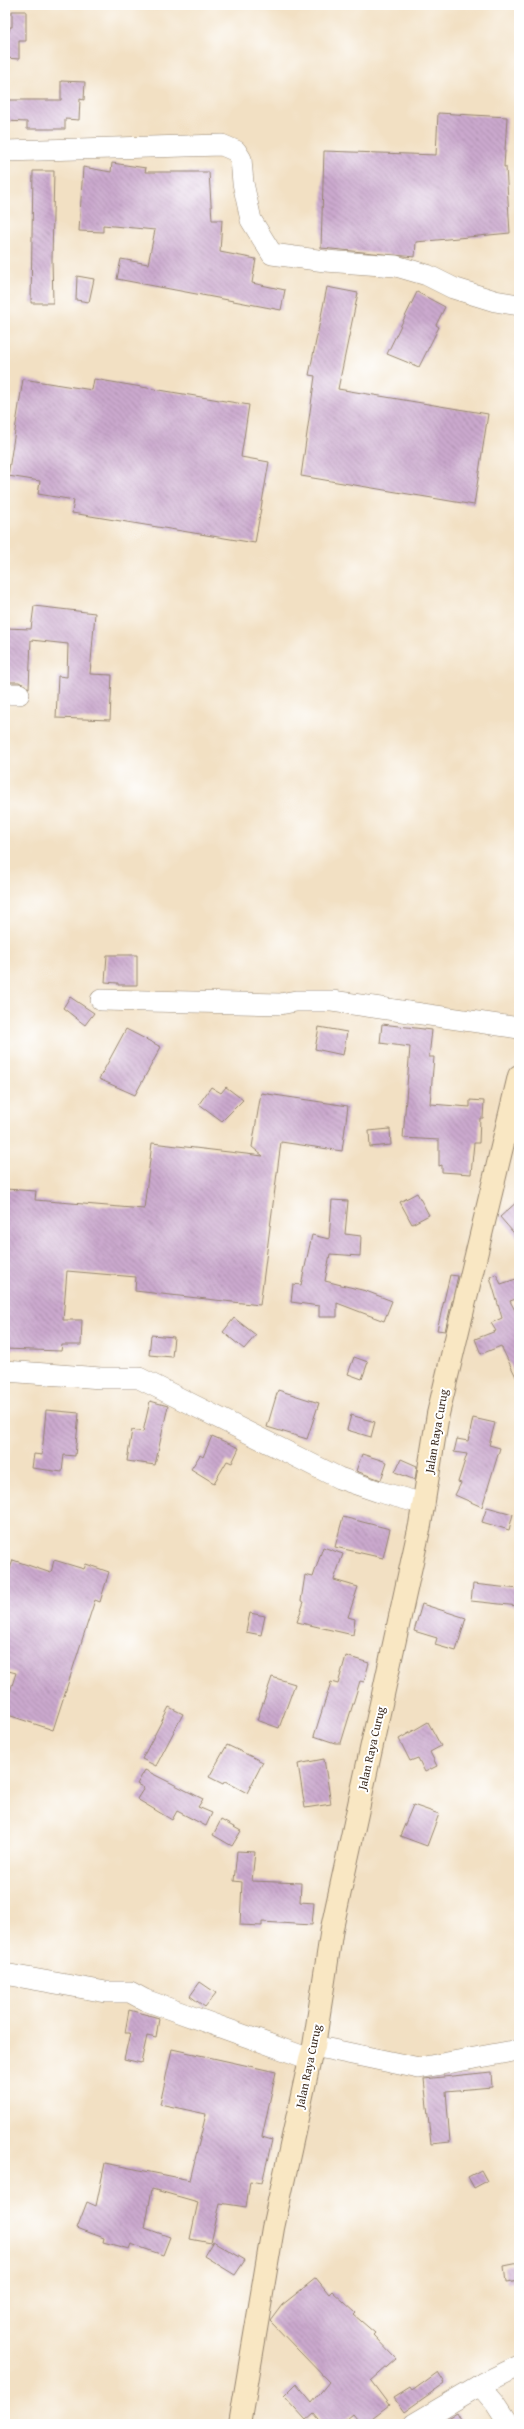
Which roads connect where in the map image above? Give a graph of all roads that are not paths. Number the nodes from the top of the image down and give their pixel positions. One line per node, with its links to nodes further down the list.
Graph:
1 (5, 151): 2 (street)
2 (519, 305)
3 (101, 1000): 4 (street)
4 (519, 1028)
5 (519, 1076): 7 (street, Jalan Raya Curug)
6 (5, 1371): 7 (street)
7 (424, 1504): 10 (street, Jalan Raya Curug)
8 (5, 1974): 10 (street)
9 (519, 2050): 10 (street)
10 (312, 2052): 13 (street, Jalan Raya Curug)
11 (519, 2366): 12 (street)
12 (480, 2385): 14 (street); 15 (street)
13 (240, 2424)
14 (414, 2424)
15 (509, 2424)

